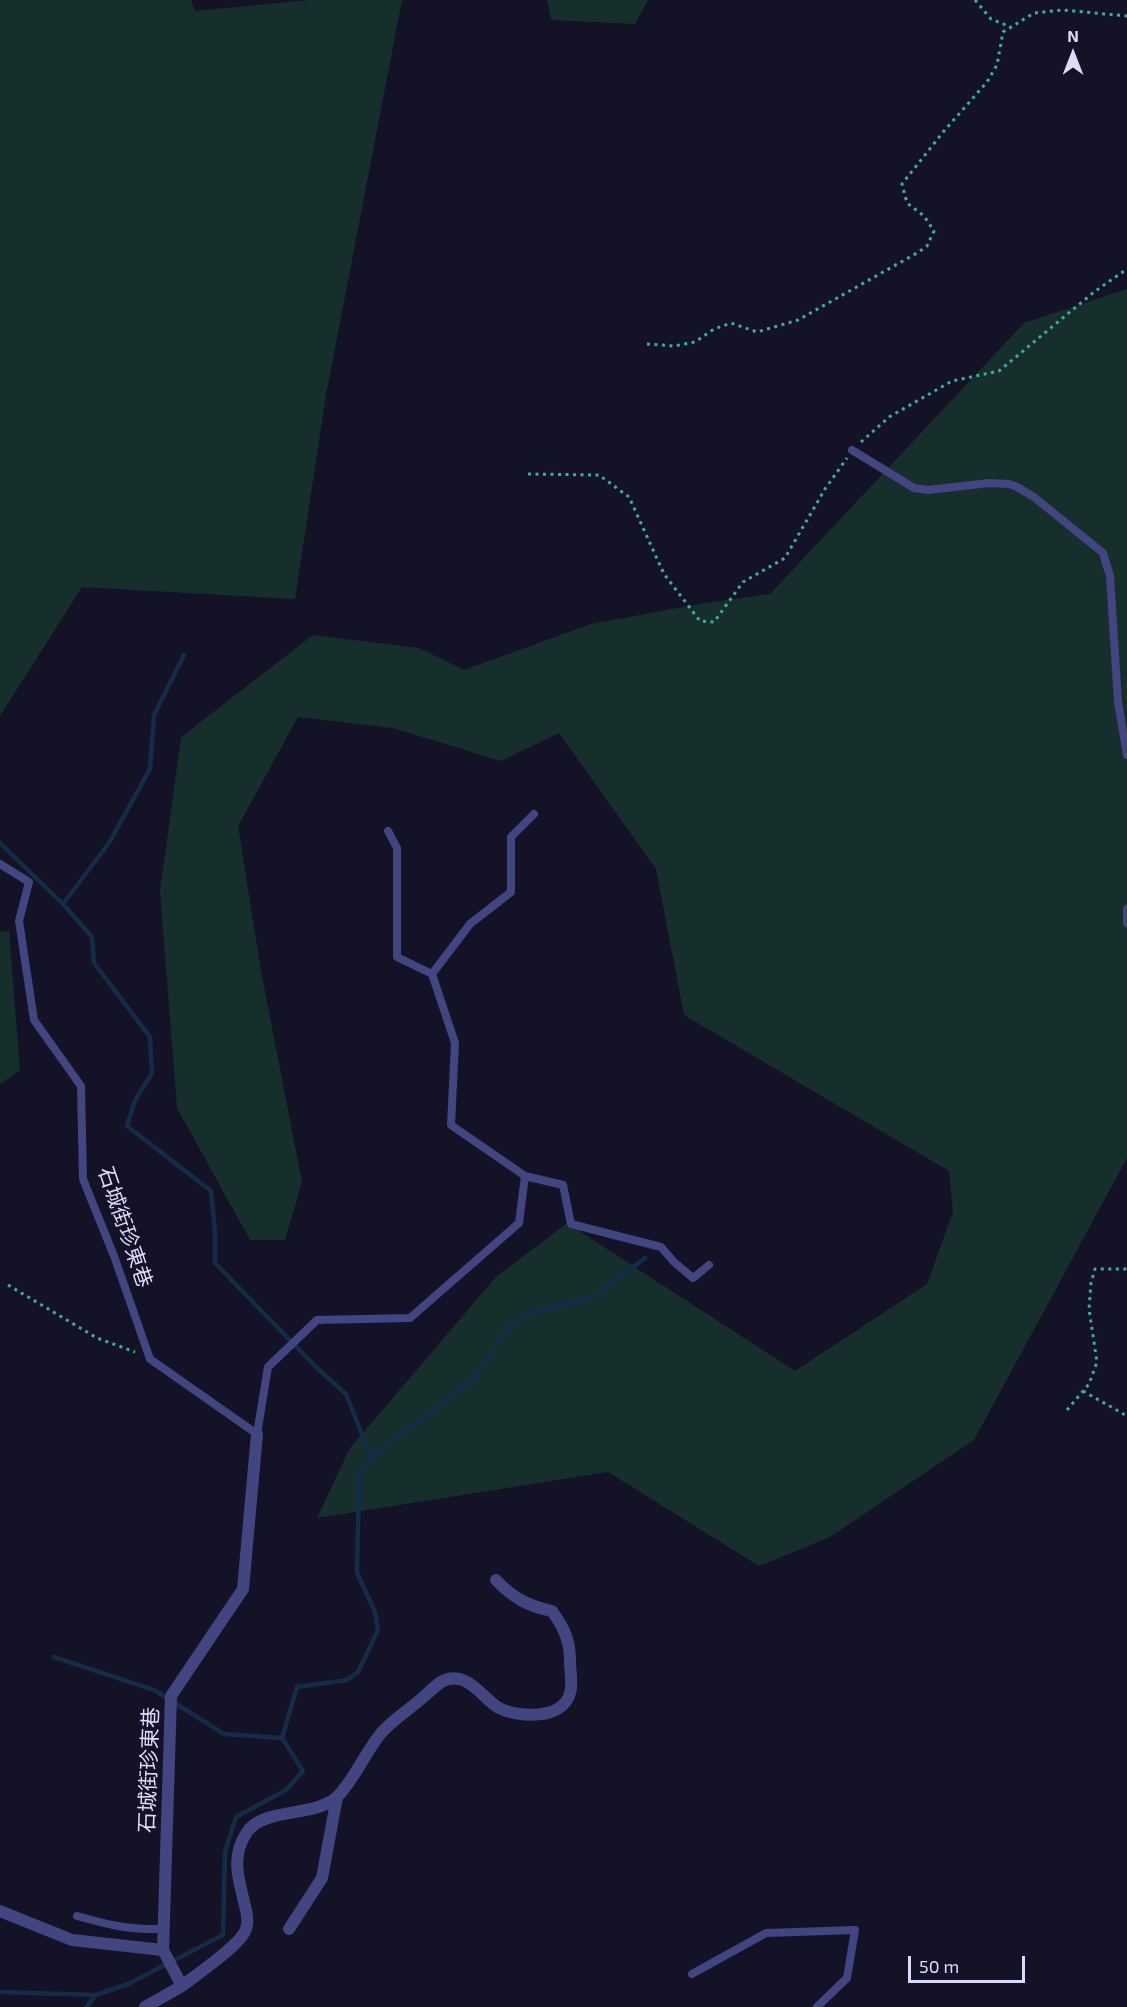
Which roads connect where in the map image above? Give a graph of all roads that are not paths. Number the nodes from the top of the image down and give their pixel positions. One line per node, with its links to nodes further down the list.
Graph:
1 (852, 450): 2 (lane)
2 (1127, 754)
3 (534, 813): 8 (lane)
4 (388, 831): 8 (lane)
5 (0, 864): 11 (lane, 石城街珍東巷)
6 (1127, 909): 7 (lane)
7 (1127, 923)
8 (432, 974): 9 (lane)
9 (525, 1176): 10 (lane); 11 (lane, 石城街珍東巷)
10 (709, 1265)
11 (257, 1434): 16 (street, 石城街珍東巷)
12 (496, 1580): 13 (street)
13 (337, 1797): 17 (street); 20 (street)
14 (0, 1911): 18 (street)
15 (77, 1916): 16 (lane)
16 (163, 1929): 18 (street, 石城街珍東巷)
17 (289, 1929)
18 (163, 1950): 20 (street, 石城街珍東巷)
19 (692, 1974): 22 (lane)
20 (182, 1986): 21 (street)
21 (145, 2007)
22 (818, 2007)

